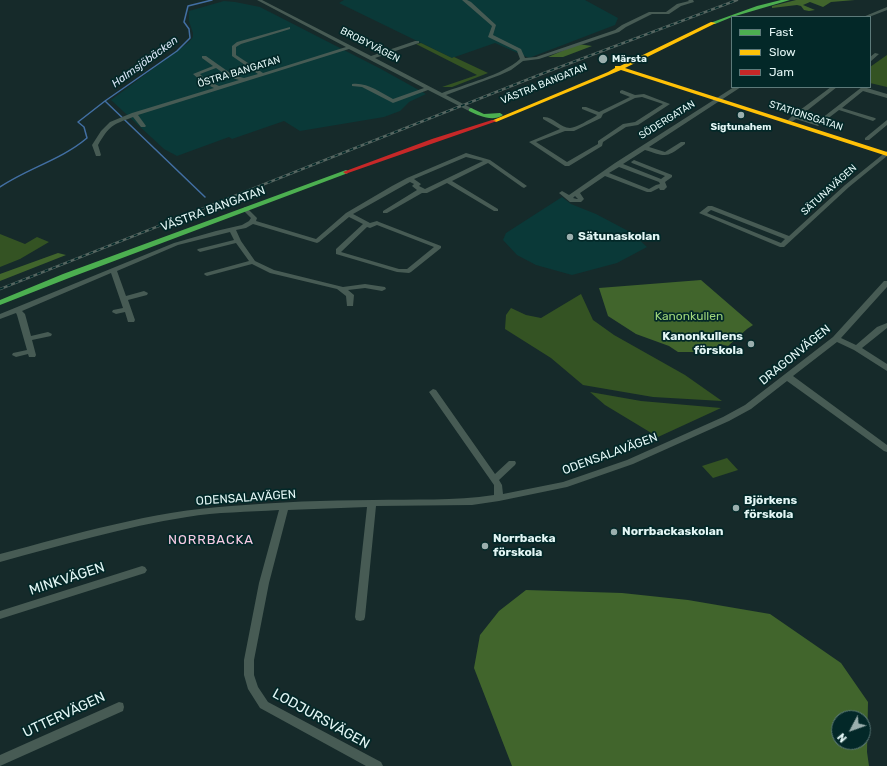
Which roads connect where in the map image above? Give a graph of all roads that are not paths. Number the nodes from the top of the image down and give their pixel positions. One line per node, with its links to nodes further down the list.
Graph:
1 (259, 0): 12 (street, BROBYVÄGEN)
2 (464, 0): 17 (street)
3 (690, 0): 17 (street)
4 (776, 0): 19 (street, VÄSTRA BANGATAN)
5 (787, 0): 8 (street, VÄSTRA BANGATAN)
6 (886, 9): 9 (street)
7 (731, 16): 19 (street, VÄSTRA BANGATAN)
8 (732, 16)
9 (868, 16)
10 (288, 28): 20 (street)
11 (417, 42): 15 (street)
12 (350, 47): 15 (street, BROBYVÄGEN); 20 (street, ÖSTRA BANGATAN)
13 (877, 54): 16 (street)
14 (204, 57): 18 (street)
15 (370, 58): 24 (street, BROBYVÄGEN)
16 (871, 59)
17 (522, 60): 29 (street)
18 (217, 66): 21 (street); 23 (street)
19 (616, 68): 32 (street, STATIONSGATAN); 35 (street, VÄSTRA BANGATAN); 37 (street, VÄSTRA BANGATAN)
20 (263, 75): 21 (street, ÖSTRA BANGATAN)
21 (244, 80): 23 (street, ÖSTRA BANGATAN)
22 (354, 86): 24 (street)
23 (219, 88): 36 (street, ÖSTRA BANGATAN)
24 (428, 88): 29 (street, BROBYVÄGEN)
25 (736, 88): 32 (street, SÖDERGATAN)
26 (833, 88): 41 (street)
27 (864, 88): 30 (street); 34 (street)
28 (622, 92): 31 (street)
29 (440, 95): 39 (street, BROBYVÄGEN)
30 (887, 96)
31 (634, 97): 38 (street); 45 (street)
32 (718, 100): 41 (street, STATIONSGATAN); 48 (street, SÖDERGATAN)
33 (584, 108): 38 (street)
34 (838, 108): 41 (street); 42 (street)
35 (514, 112): 37 (street, VÄSTRA BANGATAN); 39 (street, VÄSTRA BANGATAN)
36 (134, 114): 44 (street); 50 (street, ÖSTRA BANGATAN)
37 (491, 114): 39 (street, BROBYVÄGEN); 39 (street, VÄSTRA BANGATAN)
38 (600, 114): 45 (street)
39 (476, 118): 61 (street, VÄSTRA BANGATAN)
40 (545, 118): 45 (street)
41 (792, 119): 49 (street, STATIONSGATAN)
42 (873, 120)
43 (887, 122): 46 (street)
44 (143, 126)
45 (564, 129)
46 (866, 140)
47 (684, 143): 48 (street)
48 (643, 147): 53 (street, SÖDERGATAN)
49 (887, 153): 69 (street, SÄTUNAVÄGEN)
50 (98, 155)
51 (488, 162): 55 (street); 56 (street); 57 (street)
52 (634, 162): 58 (street)
53 (617, 164): 54 (street, SÖDERGATAN); 58 (street)
54 (606, 172): 58 (street); 60 (street, SÖDERGATAN)
55 (409, 179): 59 (street); 64 (street)
56 (447, 181): 59 (street); 62 (street)
57 (524, 186)
58 (663, 186)
59 (422, 190): 63 (street)
60 (562, 194)
61 (245, 210): 65 (street); 79 (street, VÄSTRA BANGATAN)
62 (496, 210)
63 (385, 212)
64 (350, 214): 65 (street); 66 (street)
65 (252, 222): 67 (street)
66 (367, 224): 66 (street)
67 (233, 230): 68 (street); 72 (street)
68 (238, 241): 70 (street); 71 (street)
69 (787, 241): 69 (street)
70 (200, 250)
71 (253, 262): 73 (street); 75 (street)
72 (114, 270): 78 (street); 82 (street)
73 (207, 274)
74 (887, 283): 89 (street, DRAGONVÄGEN)
75 (342, 289): 76 (street); 80 (street)
76 (382, 289)
77 (144, 293): 78 (street)
78 (124, 298): 81 (street)
79 (0, 303)
80 (350, 304)
81 (128, 309): 83 (street); 85 (street)
82 (17, 310): 84 (street); 88 (street)
83 (116, 312)
84 (0, 317)
85 (131, 320)
86 (887, 325): 90 (street)
87 (48, 334): 88 (street)
88 (28, 339): 91 (street)
89 (836, 339): 90 (street); 93 (street, DRAGONVÄGEN)
90 (857, 348): 92 (street)
91 (16, 355)
92 (887, 368)
93 (788, 377): 95 (street, DRAGONVÄGEN); 96 (street)
94 (433, 392): 98 (street)
95 (726, 419): 99 (street, ODENSALAVÄGEN)
96 (887, 449)
97 (512, 463): 98 (street)
98 (494, 479): 99 (street)
99 (499, 498): 100 (street, ODENSALAVÄGEN)
100 (372, 503): 101 (street, ODENSALAVÄGEN); 105 (street)
101 (284, 507): 102 (street, ODENSALAVÄGEN); 108 (street, LODJURSVÄGEN)
102 (0, 558)
103 (142, 570): 104 (street, MINKVÄGEN)
104 (0, 615)
105 (360, 617)
106 (119, 707): 107 (street, UTTERVÄGEN)
107 (0, 762)
108 (377, 766)

